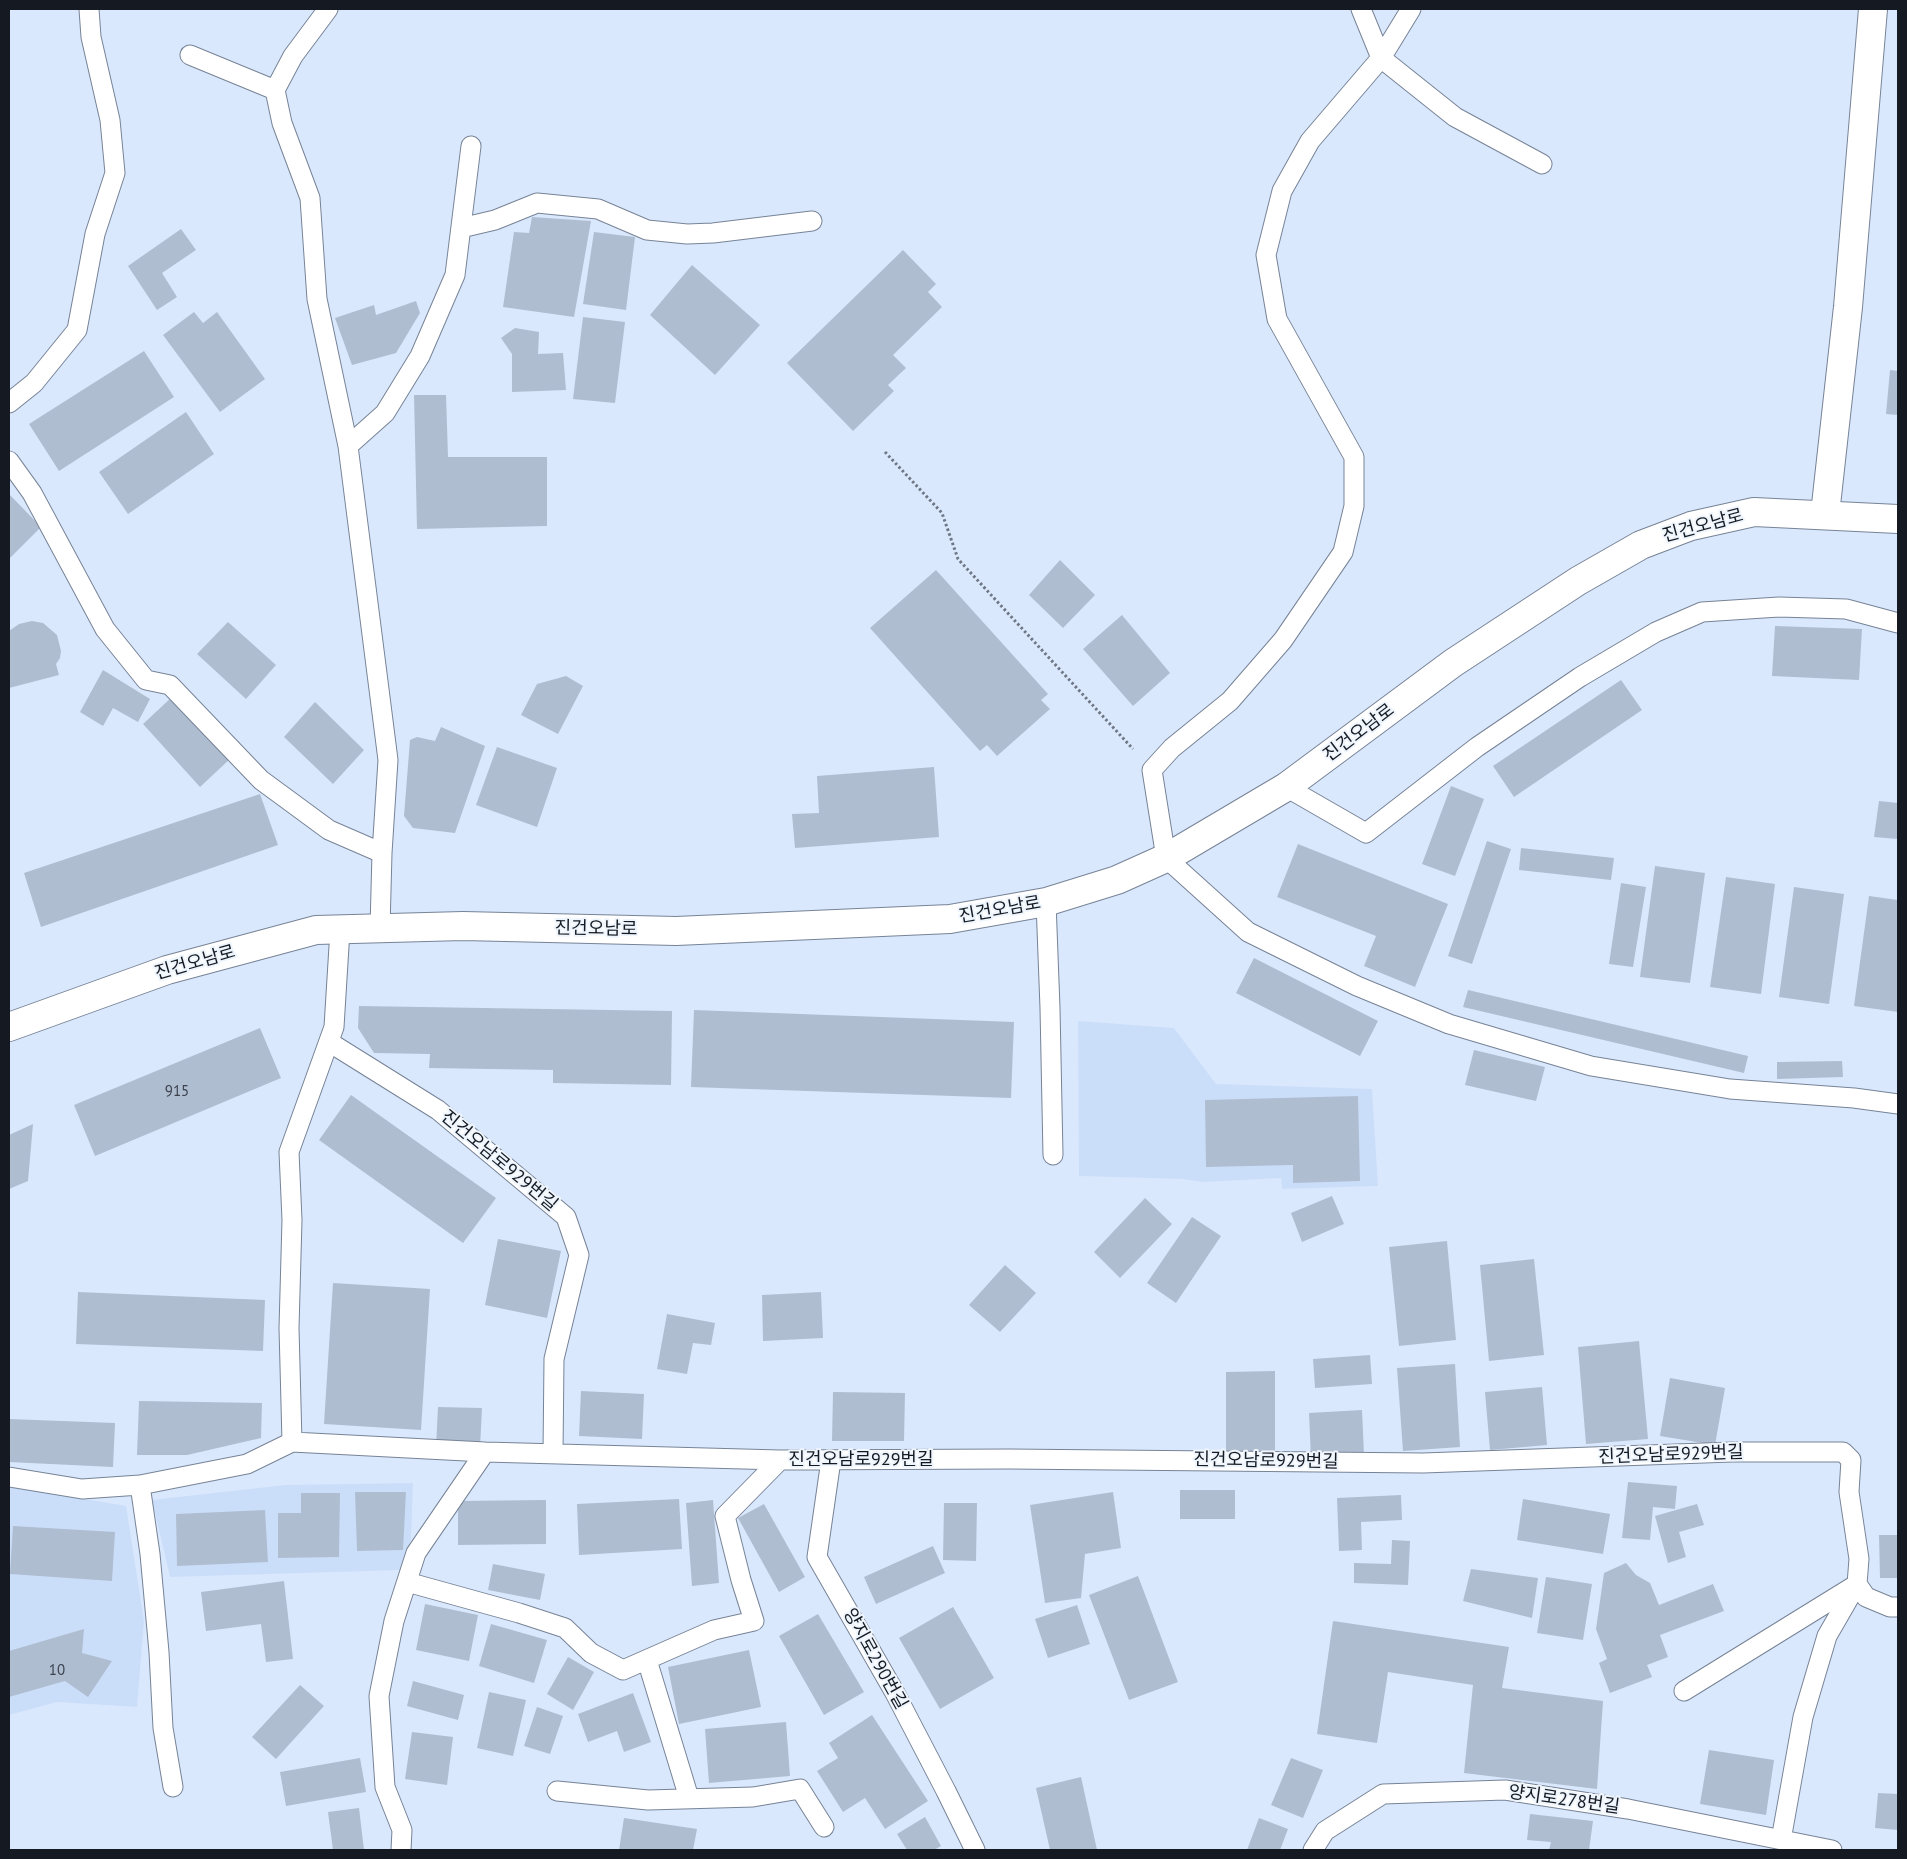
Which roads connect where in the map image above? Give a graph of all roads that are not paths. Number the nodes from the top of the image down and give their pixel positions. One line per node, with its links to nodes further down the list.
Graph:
1 (89, 9): 13 (lane)
2 (328, 9): 8 (lane)
3 (1361, 9): 7 (lane)
4 (1411, 9): 7 (lane)
5 (1872, 9): 16 (main road)
6 (190, 55): 8 (lane)
7 (1381, 58): 10 (lane); 21 (lane)
8 (275, 90): 14 (lane)
9 (471, 146): 12 (lane)
10 (1542, 164)
11 (812, 221): 12 (lane)
12 (461, 228): 14 (lane)
13 (9, 403)
14 (348, 446): 20 (lane)
15 (9, 461): 20 (lane)
16 (1825, 514): 17 (main road, 진건오남로); 19 (main road, 진건오남로)
17 (1898, 519)
18 (1898, 623): 19 (lane)
19 (1286, 787): 21 (main road, 진건오남로)
20 (382, 852): 23 (lane)
21 (1166, 858): 22 (main road, 진건오남로); 27 (lane)
22 (1046, 902): 23 (main road, 진건오남로); 28 (lane)
23 (380, 928): 24 (main road, 진건오남로)
24 (340, 930): 25 (main road, 진건오남로); 26 (lane)
25 (9, 1027)
26 (329, 1042): 29 (lane); 31 (lane, 진건오남로929번길)
27 (1898, 1104)
28 (1053, 1155)
29 (292, 1442): 30 (lane, 진건오남로929번길); 35 (lane, 진건오남로929번길)
30 (485, 1452): 31 (lane, 진건오남로929번길); 36 (lane)
31 (553, 1453): 32 (lane, 진건오남로929번길)
32 (780, 1460): 33 (lane, 진건오남로929번길); 39 (lane)
33 (831, 1460): 37 (lane, 진건오남로929번길); 47 (lane, 양지로290번길)
34 (9, 1476): 35 (lane, 진건오남로929번길)
35 (140, 1485): 41 (lane)
36 (407, 1582): 39 (lane); 46 (lane)
37 (1857, 1584): 38 (lane); 40 (lane); 45 (lane)
38 (1898, 1607)
39 (647, 1660): 43 (lane)
40 (1684, 1691)
41 (173, 1787)
42 (557, 1791): 43 (lane)
43 (688, 1798): 44 (lane)
44 (824, 1827)
45 (1781, 1840): 48 (lane, 양지로278번길); 49 (lane, 양지로278번길)
46 (401, 1850)
47 (975, 1850)
48 (1313, 1850)
49 (1832, 1850)

